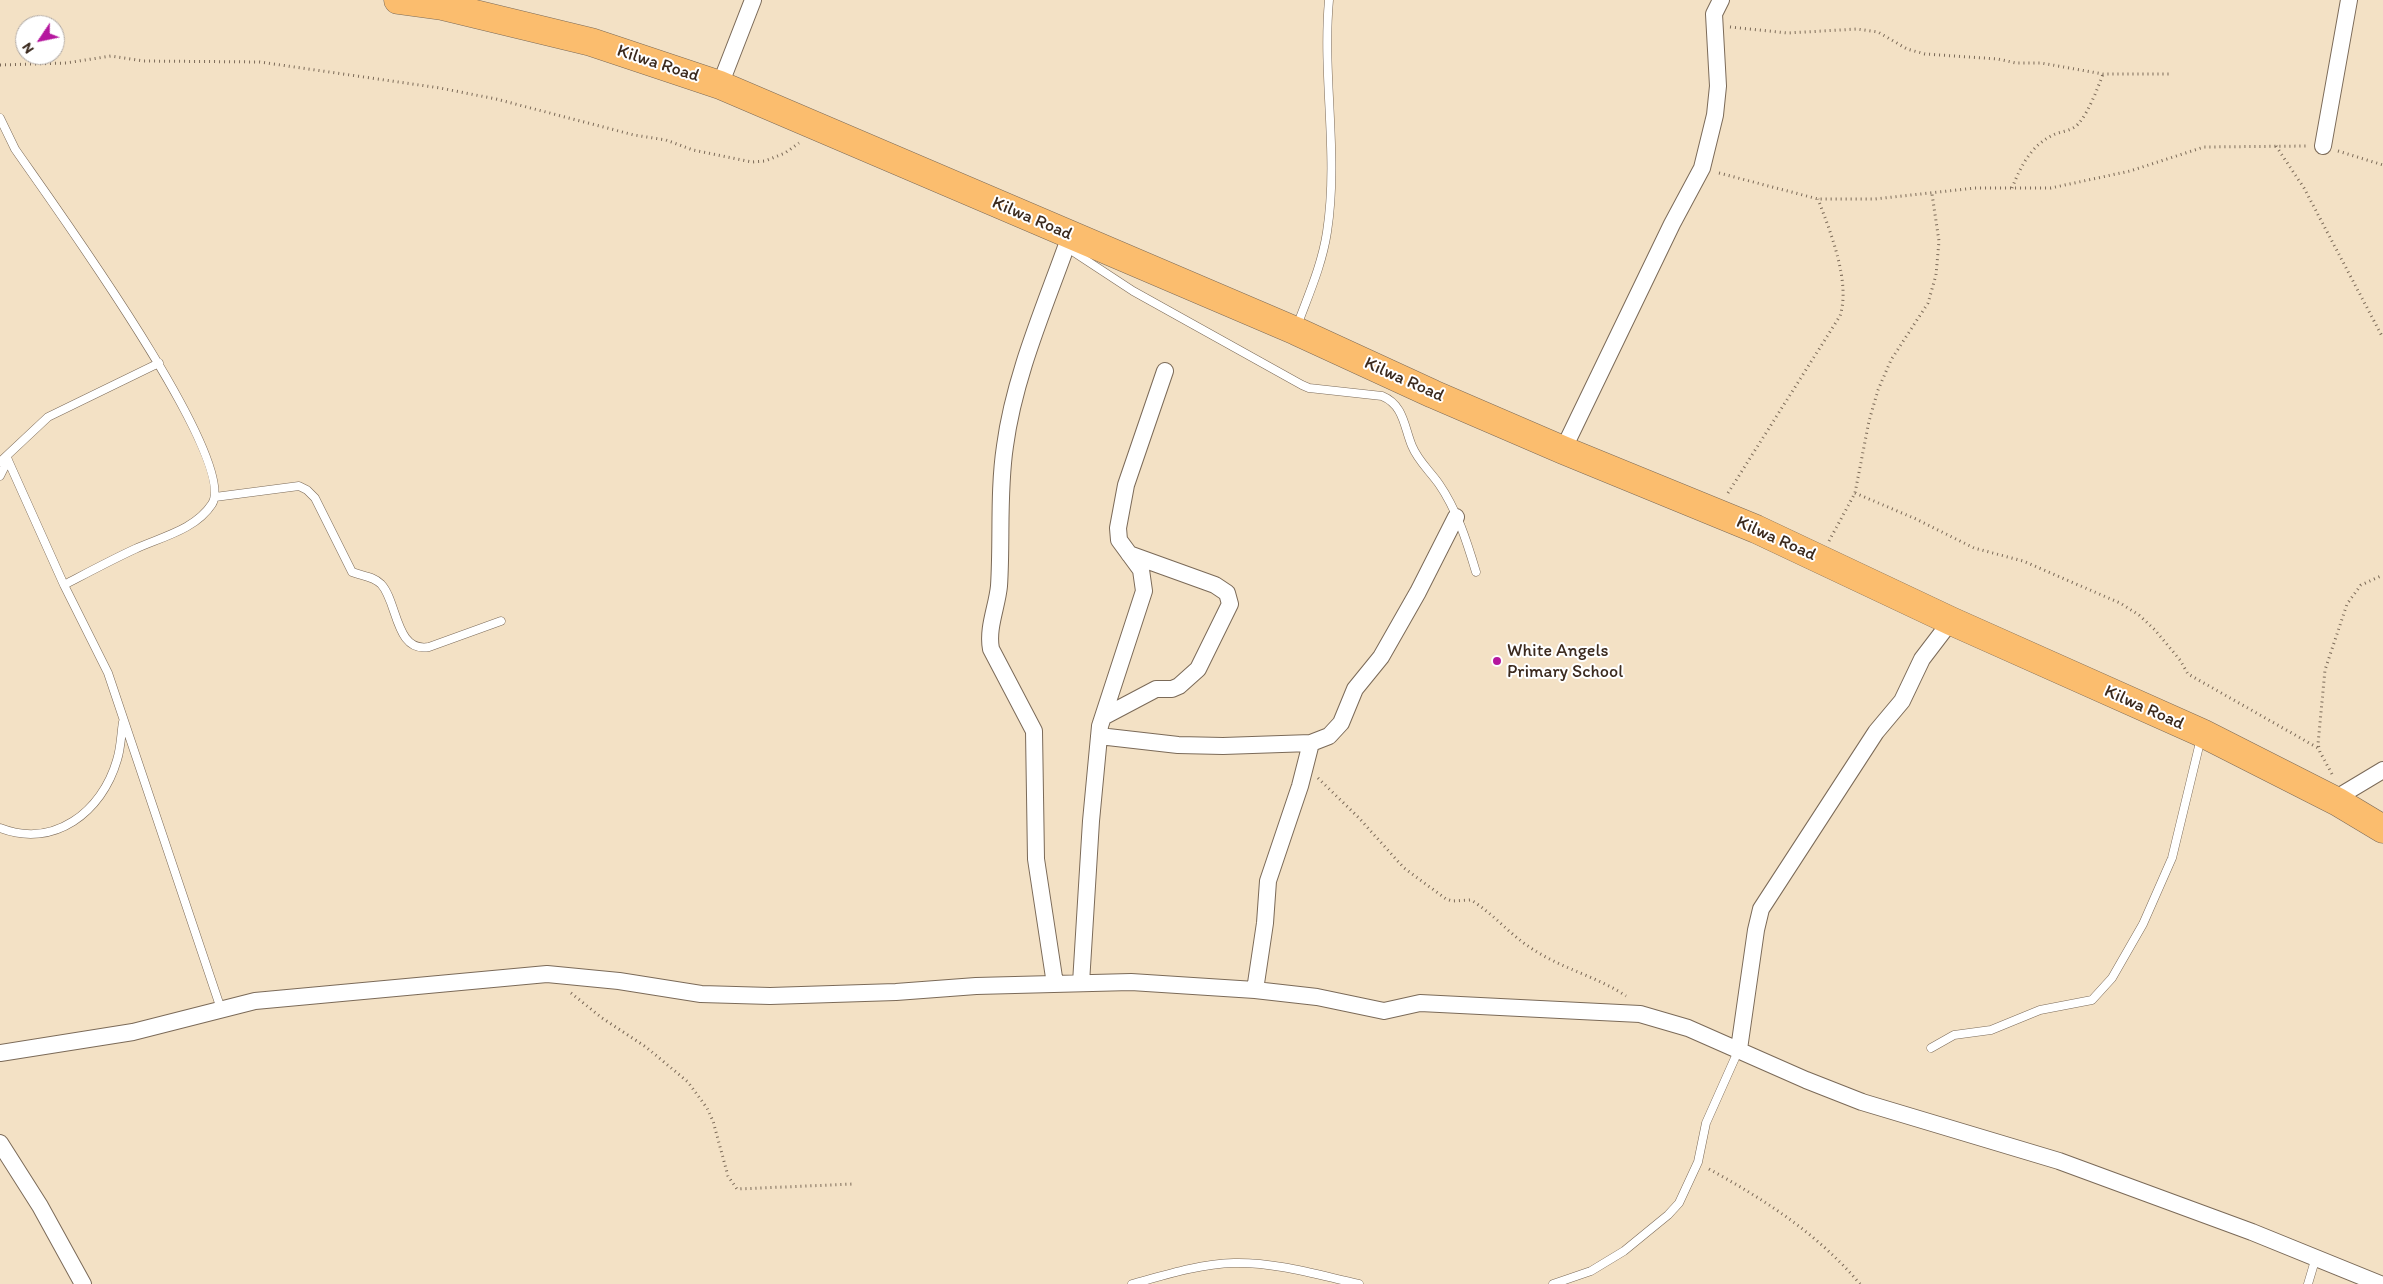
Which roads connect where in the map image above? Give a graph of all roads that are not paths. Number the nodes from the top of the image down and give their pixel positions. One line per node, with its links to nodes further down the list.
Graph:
1 (398, 0): 6 (highway, Kilwa Road)
2 (753, 0): 6 (street)
3 (1329, 0): 10 (lane)
4 (1721, 0): 13 (street)
5 (2348, 0): 8 (street)
6 (720, 85): 9 (highway, Kilwa Road)
7 (0, 118): 11 (lane)
8 (2323, 146)
9 (1069, 241): 10 (highway, Kilwa Road); 17 (lane); 33 (street)
10 (1296, 331): 13 (highway, Kilwa Road)
11 (158, 363): 14 (lane); 16 (lane)
12 (1165, 370): 18 (street)
13 (1563, 450): 22 (highway, Kilwa Road)
14 (5, 460): 15 (lane); 20 (lane)
15 (0, 476)
16 (215, 497): 20 (lane); 21 (lane)
17 (1456, 517): 19 (lane); 27 (street)
18 (1129, 554): 23 (street); 23 (street)
19 (1476, 572)
20 (64, 585): 24 (lane)
21 (501, 620)
22 (1951, 621): 25 (highway, Kilwa Road); 37 (street)
23 (1103, 717): 26 (street)
24 (123, 720): 30 (lane); 35 (lane)
25 (2202, 734): 29 (highway, Kilwa Road); 36 (lane)
26 (1099, 736): 27 (street); 32 (street)
27 (1311, 743): 34 (street)
28 (2383, 770): 29 (street)
29 (2341, 798): 31 (highway, Kilwa Road)
30 (0, 828)
31 (2383, 829)
32 (1081, 983): 33 (street); 34 (street)
33 (1055, 984): 35 (street)
34 (1255, 990): 37 (street)
35 (221, 1009): 38 (street)
36 (1931, 1048)
37 (1739, 1050): 40 (street); 44 (lane)
38 (0, 1053)
39 (0, 1143): 41 (street)
40 (2316, 1257): 45 (lane); 46 (street)
41 (82, 1284)
42 (1132, 1284): 43 (lane)
43 (1359, 1284)
44 (1553, 1284)
45 (2308, 1284)
46 (2380, 1284)

